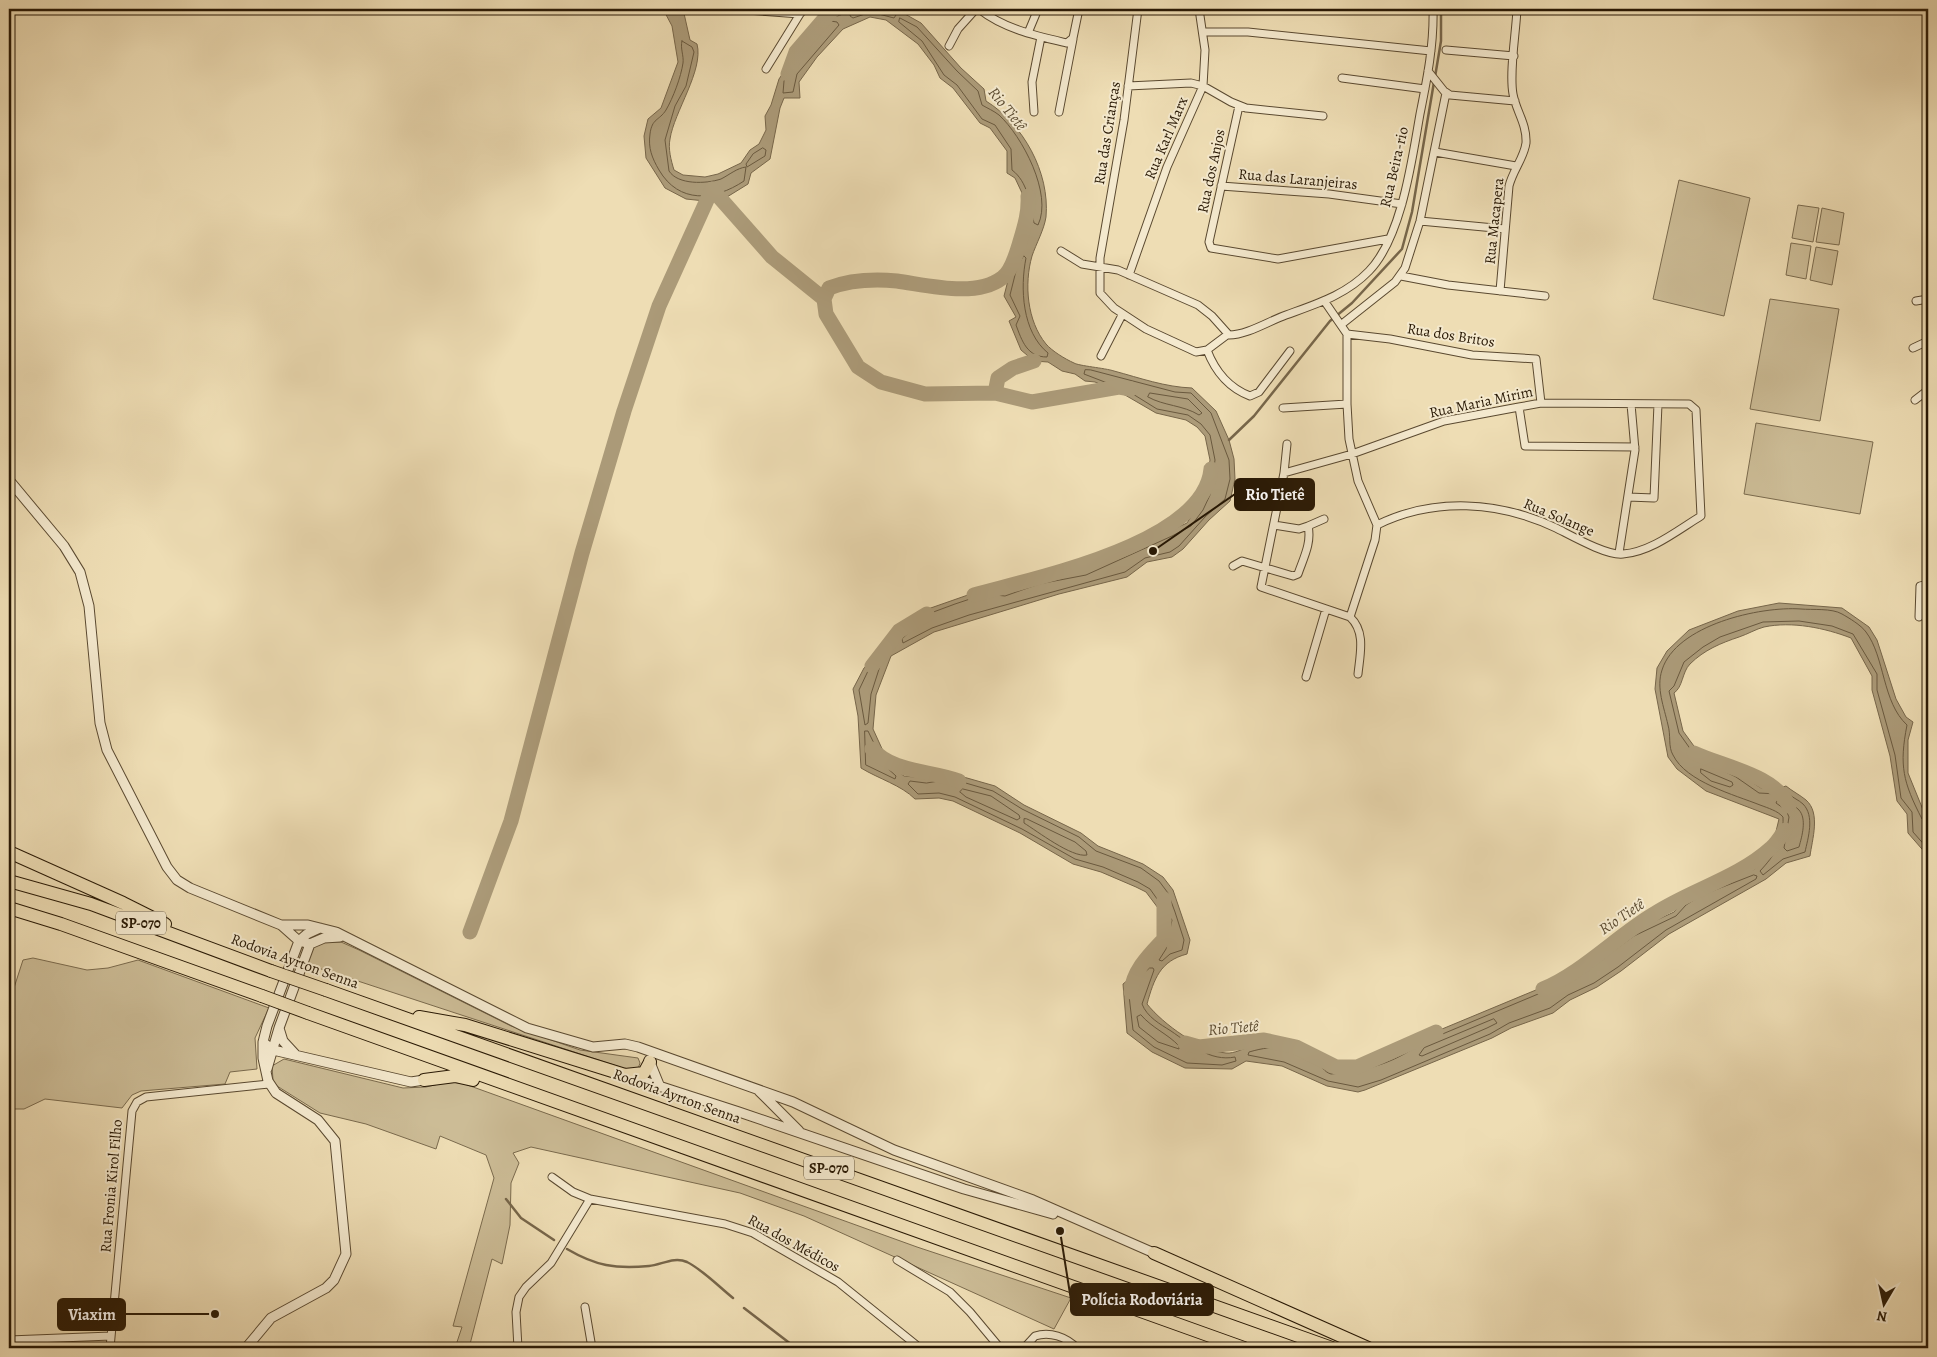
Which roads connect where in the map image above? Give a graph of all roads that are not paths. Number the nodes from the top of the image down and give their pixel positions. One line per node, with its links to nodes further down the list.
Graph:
1 (734, 9): 9 (street)
2 (978, 9): 12 (street); 15 (street)
3 (1038, 9): 12 (street)
4 (1080, 9): 14 (street)
5 (1138, 9): 22 (street, Rua das Crianças)
6 (1199, 9): 11 (street, Rua Karl Marx)
7 (1433, 9): 17 (street, Rua Beira-rio)
8 (1517, 9): 18 (street, Rua Macapera)
9 (776, 11): 10 (street)
10 (802, 11): 19 (street)
11 (1203, 32): 17 (street); 23 (street, Rua Karl Marx)
12 (1028, 33): 13 (street)
13 (1042, 37): 14 (street); 28 (street)
14 (1071, 40): 29 (street)
15 (949, 46)
16 (1446, 50): 18 (street)
17 (1431, 51): 20 (street, Rua Beira-rio)
18 (1514, 56): 26 (street, Rua Macapera)
19 (766, 69)
20 (1430, 73): 24 (street, Rua Beira-rio); 25 (street)
21 (1342, 78): 24 (street)
22 (1128, 86): 23 (street); 39 (street, Rua das Crianças)
23 (1202, 86): 27 (street); 41 (street, Rua Karl Marx)
24 (1425, 89): 34 (street, Rua Beira-rio)
25 (1446, 93): 26 (street); 31 (street)
26 (1514, 100): 32 (street, Rua Macapera)
27 (1239, 106): 30 (street); 33 (street, Rua dos Anjos)
28 (1034, 112)
29 (1059, 112)
30 (1323, 116)
31 (1435, 152): 32 (street); 35 (street)
32 (1516, 166): 36 (street, Rua Macapera)
33 (1222, 186): 34 (street, Rua das Laranjeiras); 37 (street, Rua dos Anjos)
34 (1402, 204): 37 (street, Rua Beira-rio)
35 (1420, 221): 36 (street); 42 (street)
36 (1505, 230): 44 (street, Rua Macapera)
37 (1388, 239): 48 (street, Rua Beira-rio)
38 (1061, 251): 39 (street)
39 (1100, 264): 41 (street); 49 (street, Rua das Crianças)
40 (1928, 271): 43 (street)
41 (1129, 275): 52 (street)
42 (1401, 276): 44 (street); 50 (street)
43 (1928, 276)
44 (1500, 291): 45 (street)
45 (1545, 296)
46 (1928, 299): 47 (street)
47 (1916, 301)
48 (1327, 304): 50 (street); 52 (street, Rua Beira-rio)
49 (1122, 315): 55 (street, Rua das Crianças); 57 (street)
50 (1341, 322): 51 (street)
51 (1347, 334): 60 (street, Rua dos Britos); 61 (street)
52 (1227, 335): 55 (street)
53 (1928, 341): 54 (street)
54 (1913, 348)
55 (1207, 350): 56 (street)
56 (1290, 352)
57 (1101, 356)
58 (1928, 390): 59 (street)
59 (1915, 400)
60 (1541, 403): 62 (street, Rua Maria Mirim); 64 (street, Rua Maria Mirim)
61 (1347, 404): 65 (street); 68 (street)
62 (1631, 404): 63 (street, Rua Maria Mirim); 67 (street)
63 (1658, 404): 71 (street); 72 (street, Rua Maria Mirim)
64 (1518, 407): 67 (street); 68 (street, Rua Maria Mirim)
65 (1283, 408)
66 (1287, 444): 69 (street)
67 (1634, 448): 71 (street)
68 (1352, 454): 69 (street, Rua Maria Mirim); 75 (street)
69 (1284, 472): 74 (street)
70 (9, 480): 89 (street)
71 (1628, 497): 77 (street)
72 (1701, 516): 77 (street, Rua Solange)
73 (1324, 519): 76 (street)
74 (1274, 525): 76 (street); 79 (street)
75 (1377, 525): 77 (street, Rua Solange); 82 (street)
76 (1308, 526): 79 (street)
77 (1619, 553)
78 (1233, 566): 79 (street)
79 (1265, 569): 81 (street)
80 (1928, 584): 83 (street)
81 (1326, 609): 82 (street); 85 (street)
82 (1350, 617): 84 (street)
83 (1919, 617)
84 (1358, 674)
85 (1306, 678)
86 (9, 852): 93 (highway)
87 (9, 881): 93 (highway, Rodovia Ayrton Senna / SP-070)
88 (9, 908): 101 (highway, SP-070, bridge)
89 (281, 924): 90 (street); 92 (street)
90 (321, 927): 91 (street); 92 (street)
91 (347, 938): 94 (street); 98 (street)
92 (300, 941): 94 (street); 97 (street)
93 (193, 942): 95 (highway, Rodovia Ayrton Senna / SP-070, bridge)
94 (310, 944): 96 (street)
95 (404, 1016): 104 (highway); 128 (highway, Rodovia Ayrton Senna / SP-070)
96 (279, 1028): 99 (street); 100 (street)
97 (264, 1042): 99 (street); 103 (street)
98 (638, 1047): 102 (street); 108 (street)
99 (273, 1050): 100 (street); 103 (street)
100 (298, 1055): 105 (street)
101 (424, 1055): 105 (highway); 109 (highway, SP-070)
102 (650, 1062): 104 (highway); 107 (street)
103 (267, 1070): 106 (street)
104 (625, 1075): 107 (street)
105 (424, 1080): 109 (highway)
106 (269, 1084): 117 (street, Rua Fronia Kirol Filho); 120 (street)
107 (660, 1087): 110 (street)
108 (755, 1087): 110 (street); 113 (street)
109 (636, 1131): 127 (highway, SP-070)
110 (801, 1133): 113 (street)
111 (552, 1177): 112 (street, Rua dos Médicos)
112 (590, 1199): 121 (street); 123 (street, Rua dos Médicos)
113 (1086, 1224): 114 (street)
114 (1154, 1253): 129 (highway)
115 (898, 1260): 124 (street)
116 (585, 1307): 122 (street)
117 (111, 1336): 118 (street); 119 (street, Rua Fronia Kirol Filho)
118 (9, 1340)
119 (110, 1348)
120 (246, 1348)
121 (518, 1348)
122 (592, 1348)
123 (920, 1348)
124 (1000, 1348)
125 (1024, 1348): 126 (street)
126 (1077, 1348)
127 (1244, 1348)
128 (1332, 1348)
129 (1368, 1348)

